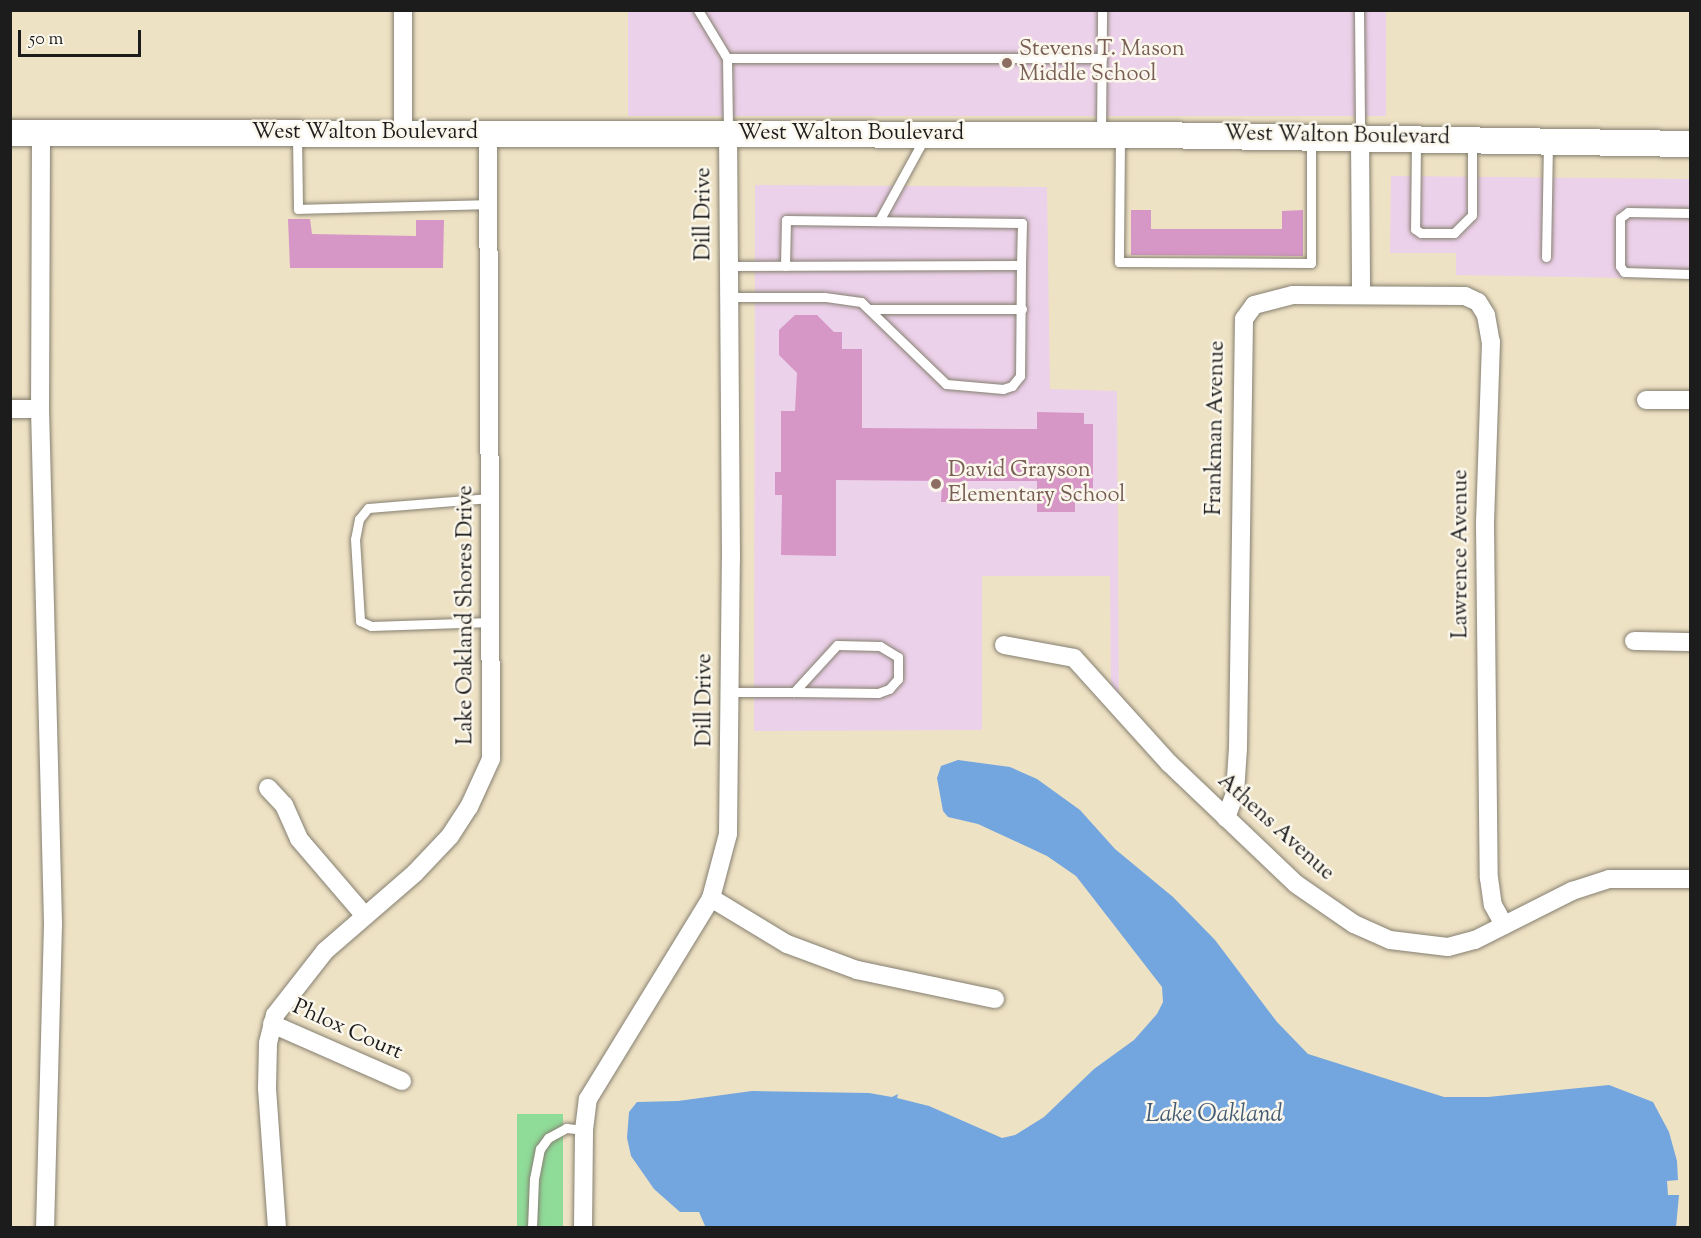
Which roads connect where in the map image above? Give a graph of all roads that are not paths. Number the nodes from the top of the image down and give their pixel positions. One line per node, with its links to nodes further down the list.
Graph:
1 (403, 10): 10 (street)
2 (698, 10): 5 (lane)
3 (1102, 10): 6 (lane)
4 (1359, 10): 16 (lane)
5 (726, 58): 6 (lane); 12 (lane)
6 (1102, 58): 14 (lane)
7 (10, 133): 8 (main road, West Walton Boulevard)
8 (40, 133): 9 (main road, West Walton Boulevard); 36 (street)
9 (297, 134): 10 (main road, West Walton Boulevard); 21 (lane)
10 (403, 134): 11 (main road, West Walton Boulevard)
11 (488, 134): 12 (main road, West Walton Boulevard); 21 (street, Lake Oakland Shores Drive)
12 (728, 134): 13 (main road, West Walton Boulevard); 25 (street, Dill Drive)
13 (926, 135): 14 (main road, West Walton Boulevard); 23 (lane)
14 (1110, 135): 15 (main road, West Walton Boulevard); 15 (lane)
15 (1311, 137): 16 (main road, West Walton Boulevard)
16 (1360, 137): 17 (main road, West Walton Boulevard); 29 (street)
17 (1416, 138): 18 (main road, West Walton Boulevard); 18 (lane)
18 (1472, 139): 19 (main road, West Walton Boulevard)
19 (1549, 140): 20 (main road, West Walton Boulevard); 24 (lane)
20 (1690, 144)
21 (489, 204): 37 (street, Lake Oakland Shores Drive)
22 (1690, 213): 28 (lane)
23 (879, 221): 26 (lane); 27 (lane)
24 (1546, 257)
25 (729, 266): 26 (lane); 30 (street, Dill Drive)
26 (785, 266): 27 (lane)
27 (1021, 266): 32 (lane)
28 (1690, 274)
29 (1361, 293): 45 (street, Frankman Avenue); 49 (street, Lawrence Avenue)
30 (729, 297): 31 (lane); 42 (street, Dill Drive)
31 (870, 309): 32 (lane); 32 (lane)
32 (1022, 309)
33 (1647, 400): 34 (street)
34 (1690, 400)
35 (10, 409): 36 (street)
36 (40, 409): 54 (street)
37 (490, 498): 38 (street, Lake Oakland Shores Drive); 38 (lane)
38 (491, 622): 48 (street, Lake Oakland Shores Drive)
39 (1634, 641): 40 (street)
40 (1690, 642)
41 (1004, 645): 45 (street, Athens Avenue)
42 (730, 692): 43 (lane); 47 (street, Dill Drive)
43 (794, 692): 43 (lane)
44 (268, 788): 48 (street)
45 (1226, 818): 49 (street, Athens Avenue)
46 (1690, 879): 49 (street, Athens Avenue)
47 (711, 898): 50 (street); 53 (street, Dill Drive)
48 (364, 916): 51 (street, Lake Oakland Shores Drive)
49 (1504, 925)
50 (995, 999)
51 (272, 1024): 52 (street, Phlox Court); 55 (street, Lake Oakland Shores Drive)
52 (402, 1081)
53 (584, 1130): 56 (lane); 57 (street, Dill Drive)
54 (45, 1227)
55 (277, 1227)
56 (532, 1227)
57 (583, 1227)

